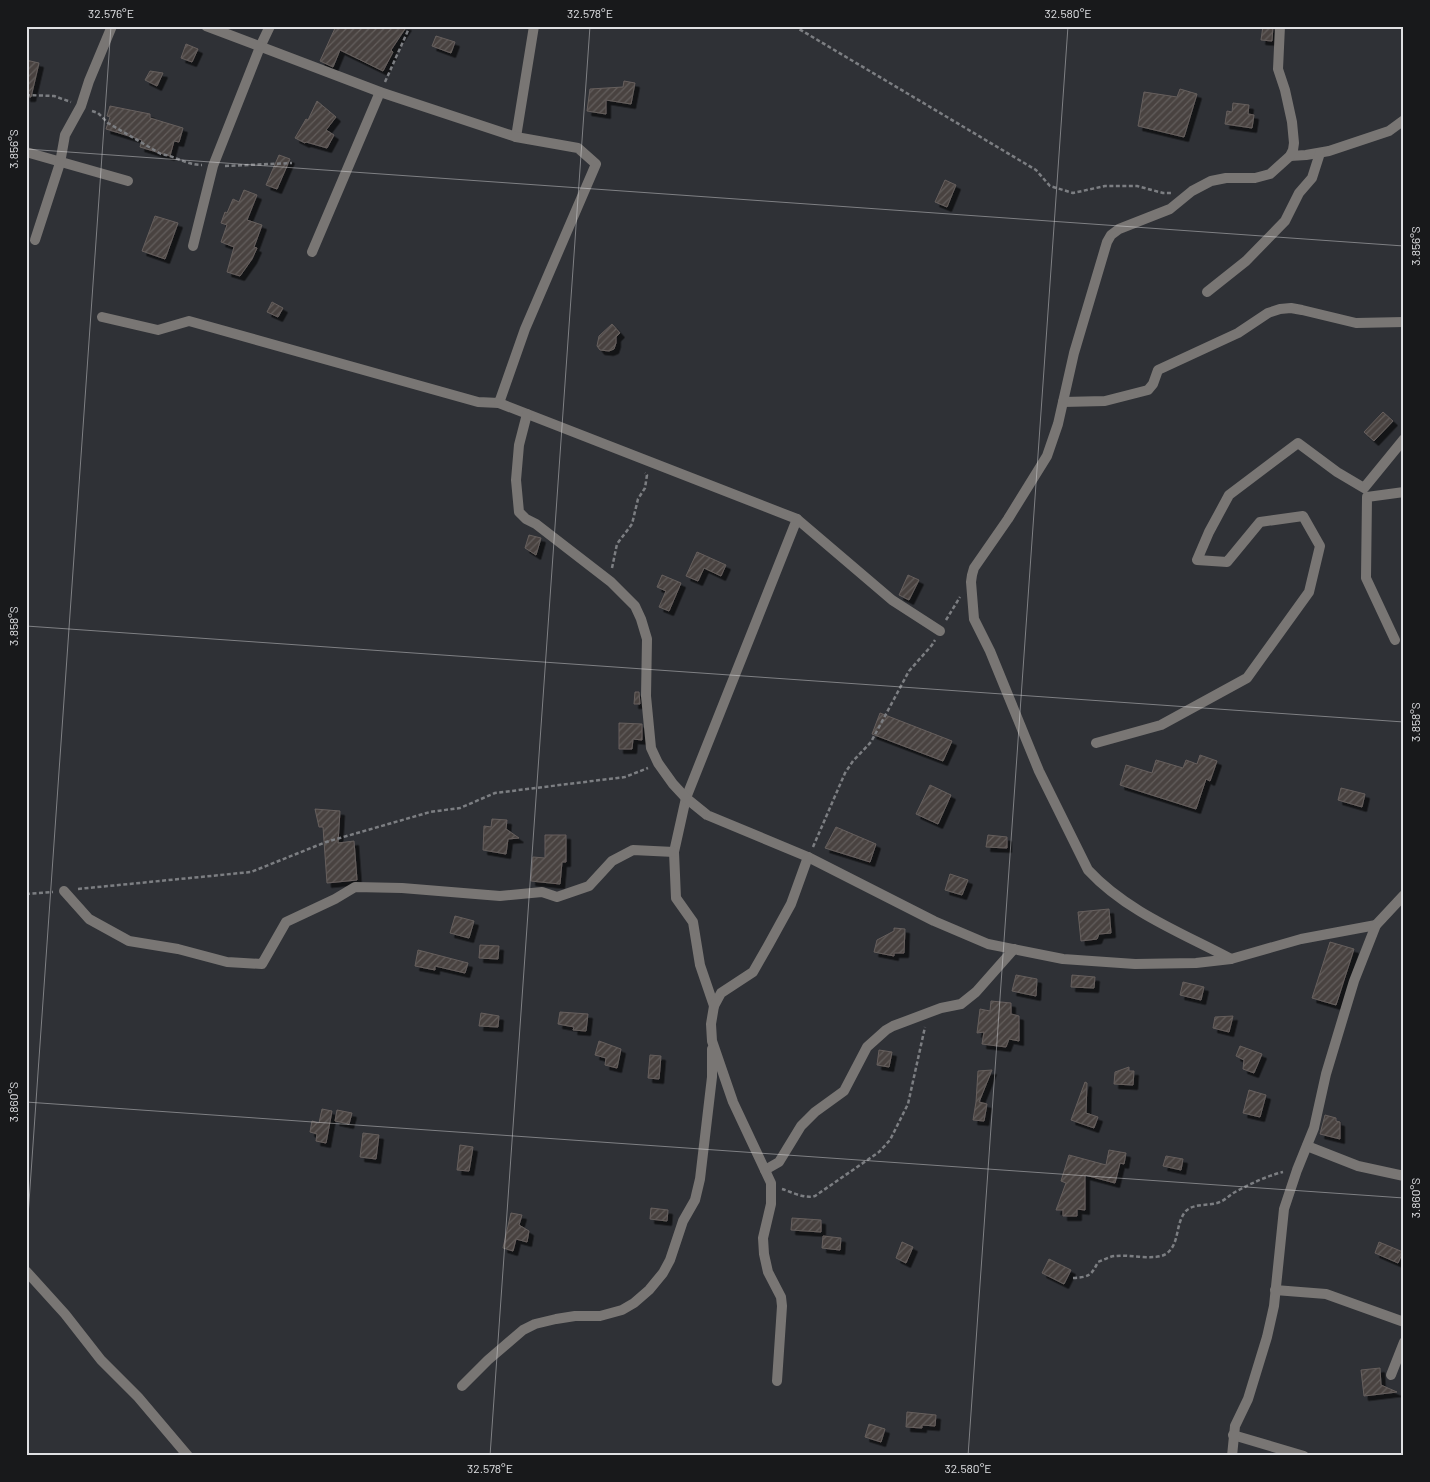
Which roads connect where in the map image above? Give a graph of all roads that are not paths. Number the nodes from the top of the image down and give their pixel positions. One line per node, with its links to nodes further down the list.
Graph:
1 (112, 26): 13 (street)
2 (206, 26): 6 (street)
3 (270, 26): 6 (street)
4 (534, 26): 9 (street)
5 (1280, 26): 12 (street)
6 (260, 47): 7 (street); 16 (street)
7 (380, 92): 9 (street); 17 (street)
8 (1404, 120): 11 (street)
9 (516, 137): 22 (street)
10 (26, 152): 13 (street)
11 (1320, 153): 12 (street); 18 (street)
12 (1290, 156): 21 (street)
13 (60, 163): 14 (street); 15 (street)
14 (128, 181)
15 (35, 240)
16 (194, 246)
17 (312, 252)
18 (1207, 292)
19 (102, 317): 22 (street)
20 (1404, 322): 21 (street)
21 (1063, 402): 37 (street)
22 (499, 403): 23 (street)
23 (527, 414): 26 (street); 30 (street)
24 (1404, 439): 29 (street)
25 (1404, 492): 28 (street)
26 (798, 520): 27 (street); 30 (street)
27 (940, 631)
28 (1395, 640)
29 (1096, 743)
30 (686, 798): 31 (street); 32 (street)
31 (674, 852): 33 (street); 38 (street)
32 (808, 857): 36 (street); 38 (street)
33 (64, 891)
34 (1404, 895): 35 (street)
35 (1376, 925): 37 (street); 40 (street)
36 (1014, 949): 37 (street); 41 (street)
37 (1231, 959)
38 (714, 1006): 39 (street)
39 (712, 1041): 41 (street); 49 (street)
40 (1307, 1146): 42 (street); 44 (street)
41 (765, 1170): 48 (street)
42 (1404, 1176)
43 (26, 1271): 51 (street)
44 (1275, 1290): 45 (street); 50 (street)
45 (1404, 1322)
46 (1404, 1342): 47 (street)
47 (1391, 1375)
48 (777, 1381)
49 (462, 1386)
50 (1234, 1435): 52 (street); 53 (street)
51 (188, 1456)
52 (1232, 1456)
53 (1304, 1456)

